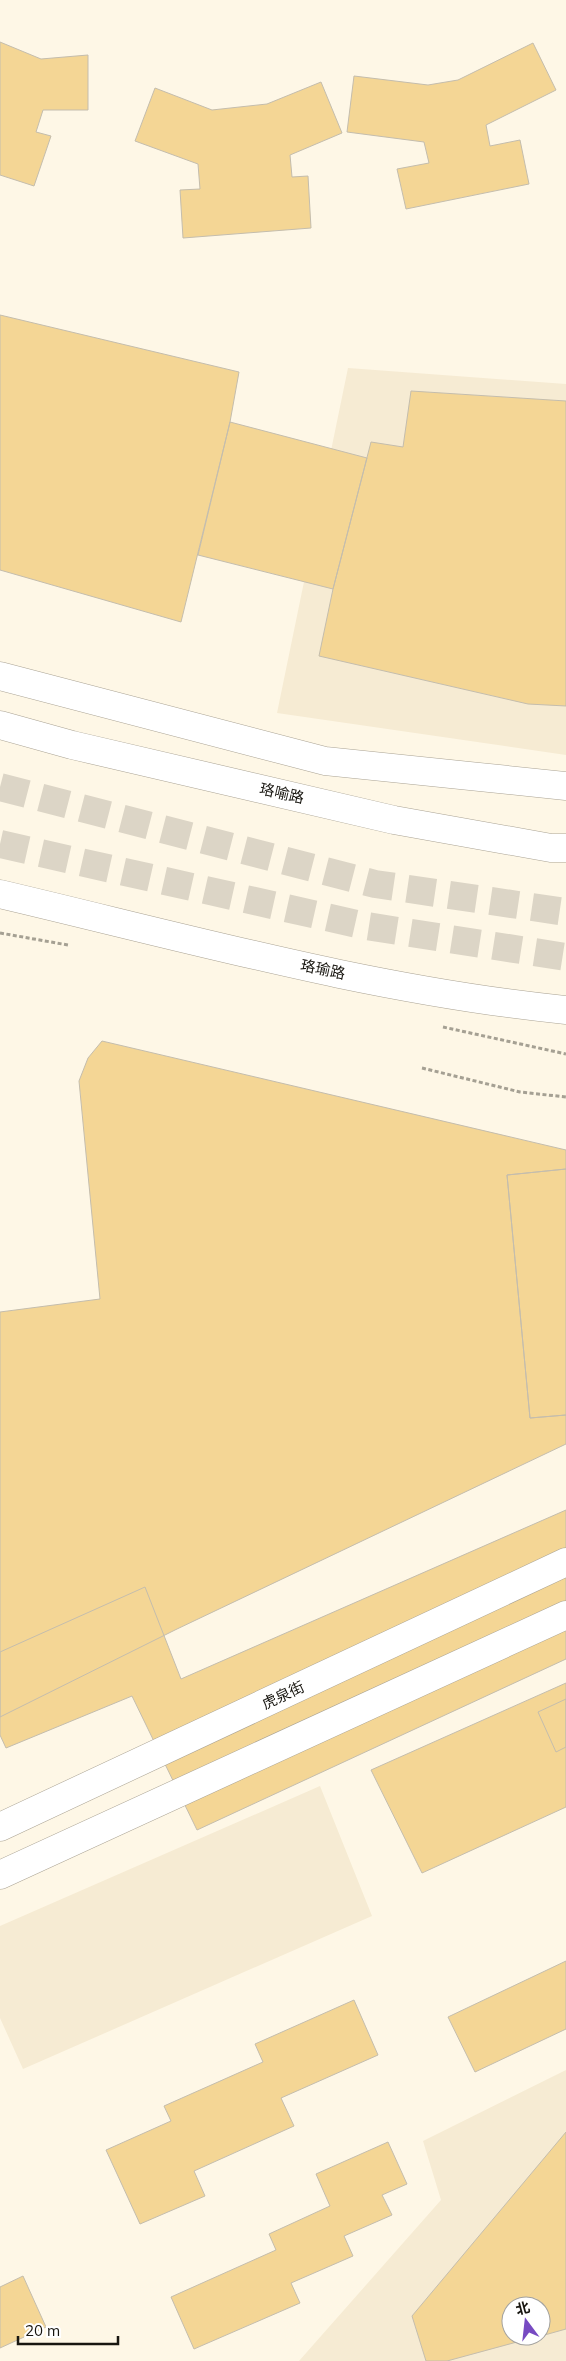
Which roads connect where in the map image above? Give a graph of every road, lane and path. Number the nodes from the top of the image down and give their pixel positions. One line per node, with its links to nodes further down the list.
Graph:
1 (0, 676): 3 (main road)
2 (0, 725): 4 (main road, 珞喻路)
3 (566, 786)
4 (561, 851)
5 (0, 894): 7 (main road, 珞瑜路)
6 (566, 990): 7 (main road)
7 (515, 1005): 8 (main road, 珞瑜路)
8 (566, 1010)
9 (422, 1068): 10 (path)
10 (566, 1097)
11 (566, 1562): 13 (main road, 虎泉街)
12 (566, 1615): 14 (main road)
13 (0, 1827)
14 (0, 1875)

